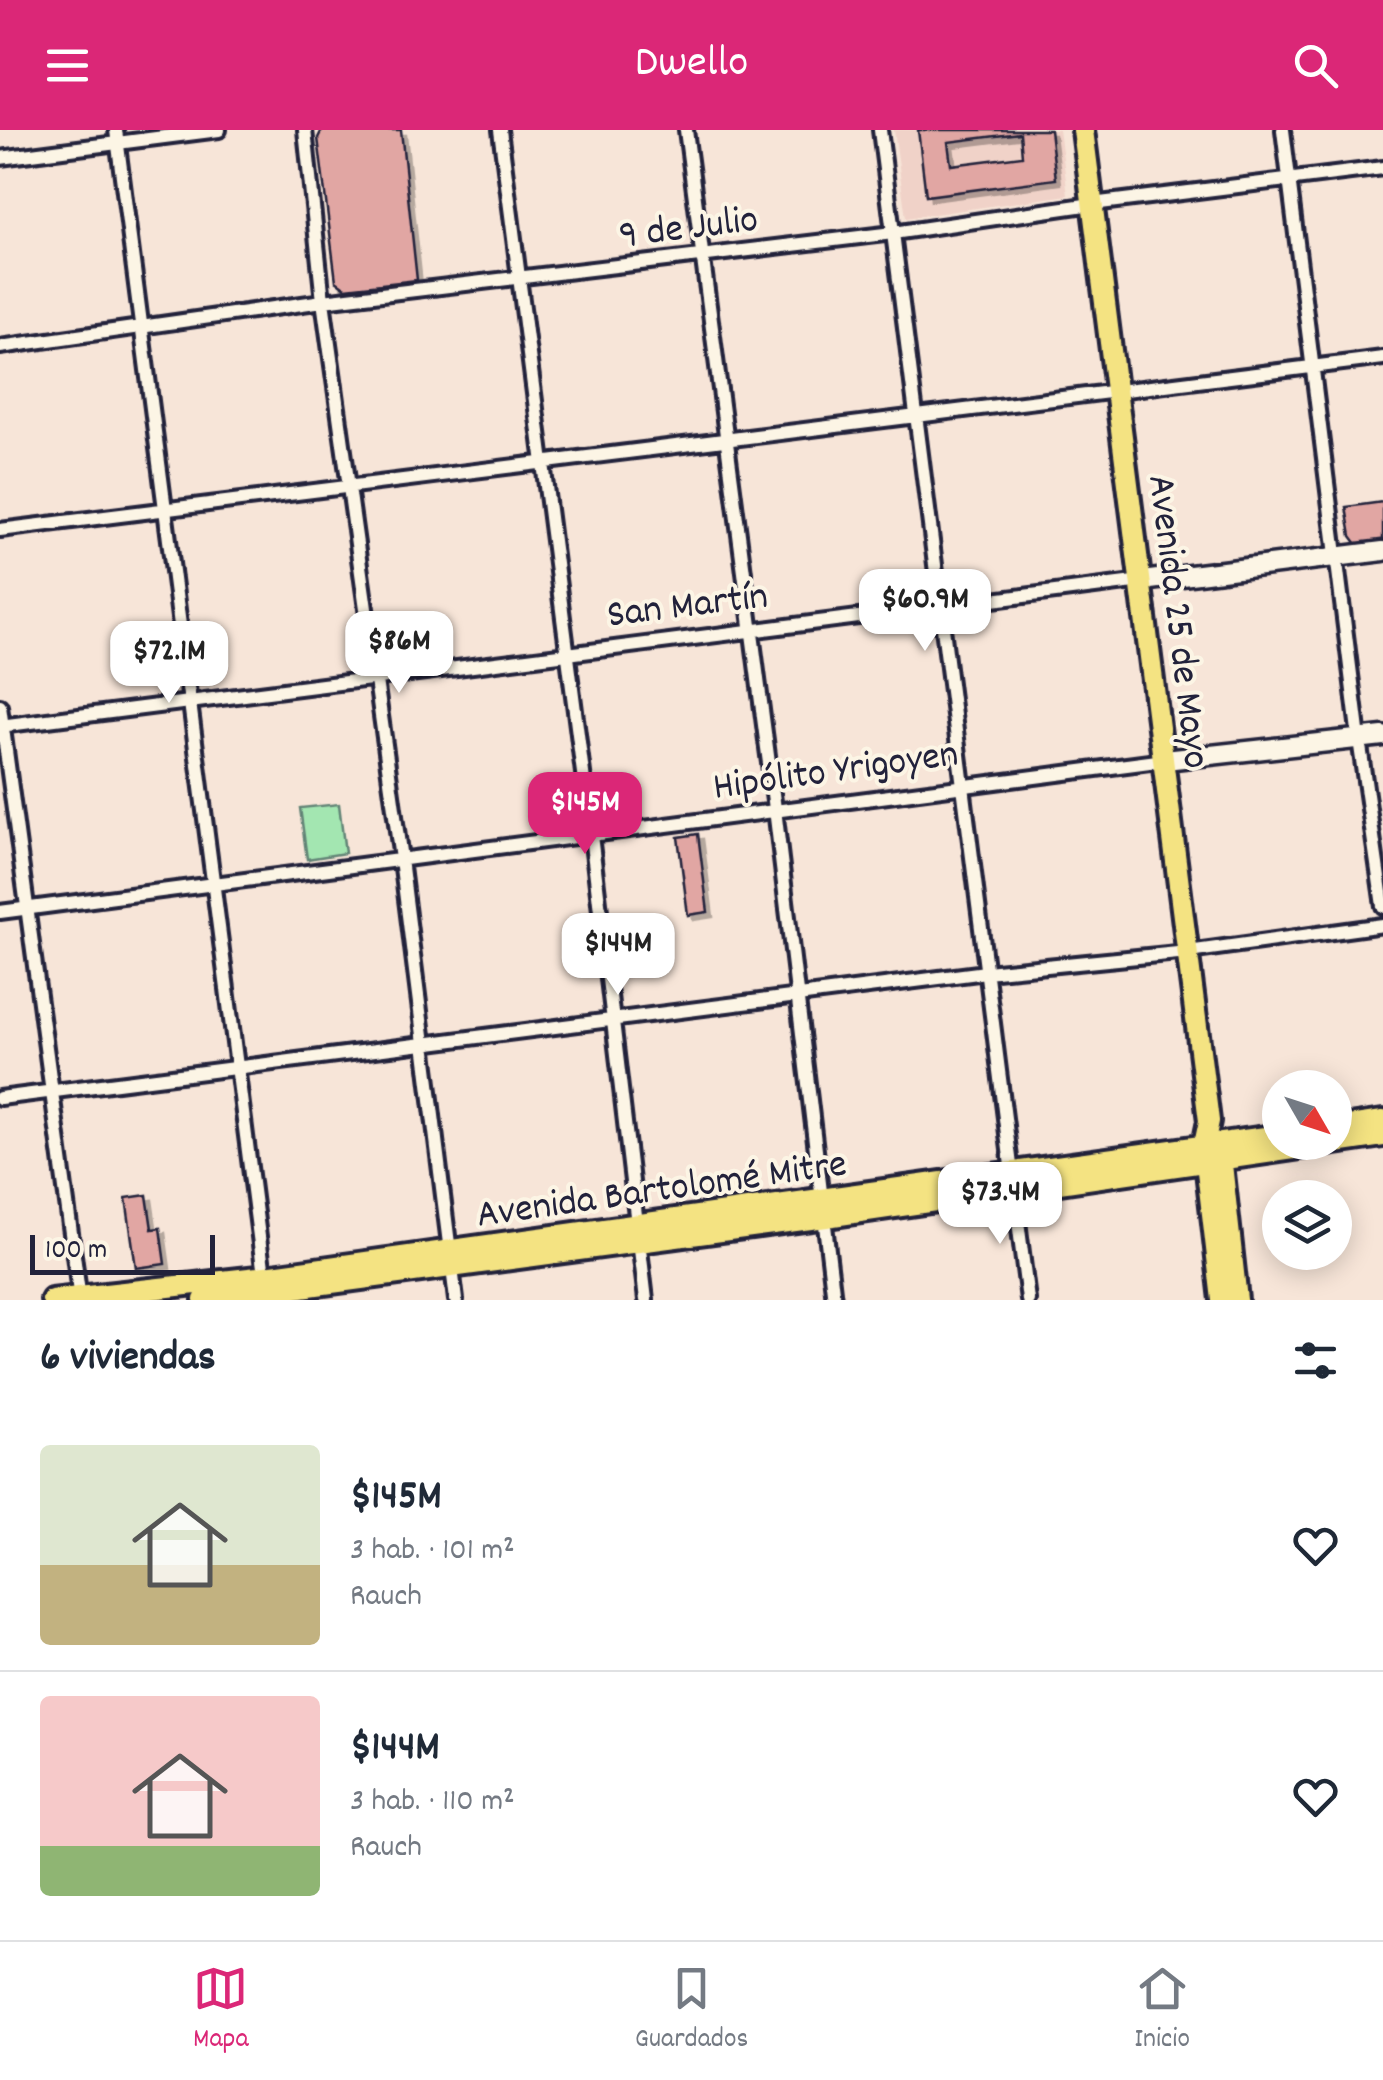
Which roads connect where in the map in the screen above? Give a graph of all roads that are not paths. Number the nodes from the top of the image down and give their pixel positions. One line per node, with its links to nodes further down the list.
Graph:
1 (220, 130): 8 (street)
2 (304, 130): 16 (street)
3 (500, 130): 15 (street)
4 (686, 130): 14 (street)
5 (880, 130): 13 (street)
6 (1083, 130): 12 (main road, Avenida 25 de Mayo)
7 (1283, 130): 11 (street)
8 (117, 136): 9 (street); 17 (street)
9 (0, 158)
10 (1383, 168): 11 (street, 9 de Julio)
11 (1289, 182): 12 (street, 9 de Julio); 20 (street)
12 (1092, 204): 13 (street, 9 de Julio); 21 (main road, Avenida 25 de Mayo)
13 (893, 233): 14 (street, 9 de Julio); 22 (street)
14 (704, 254): 15 (street, 9 de Julio); 23 (street)
15 (520, 277): 16 (street, 9 de Julio); 24 (street)
16 (323, 302): 17 (street, 9 de Julio); 25 (street)
17 (140, 326): 18 (street, 9 de Julio); 26 (street)
18 (0, 347)
19 (1383, 358): 20 (street)
20 (1313, 366): 21 (street); 29 (street)
21 (1116, 390): 22 (street); 30 (main road, Avenida 25 de Mayo)
22 (916, 416): 23 (street); 31 (street)
23 (727, 439): 24 (street); 32 (street)
24 (543, 462): 25 (street); 33 (street)
25 (350, 487): 26 (street); 34 (street)
26 (166, 508): 27 (street); 35 (street)
27 (0, 530)
28 (1383, 551): 29 (street, San Martín)
29 (1338, 558): 30 (street, San Martín); 39 (street)
30 (1142, 581): 31 (street, San Martín); 40 (main road, Avenida 25 de Mayo)
31 (940, 607): 32 (street, San Martín); 41 (street)
32 (750, 628): 33 (street, San Martín); 42 (street)
33 (565, 654): 34 (street, San Martín); 43 (street)
34 (375, 679): 35 (street, San Martín); 44 (street)
35 (190, 702): 37 (street, San Martín); 45 (street)
36 (0, 706): 37 (street)
37 (1, 725): 47 (street)
38 (1383, 736): 39 (street, Hipólito Yrigoyen)
39 (1359, 739): 40 (street, Hipólito Yrigoyen); 46 (street)
40 (1165, 760): 41 (street, Hipólito Yrigoyen); 50 (main road, Avenida 25 de Mayo)
41 (964, 784): 42 (street, Hipólito Yrigoyen); 51 (street)
42 (776, 809): 43 (street, Hipólito Yrigoyen); 52 (street)
43 (591, 835): 44 (street, Hipólito Yrigoyen); 53 (street)
44 (402, 860): 45 (street, Hipólito Yrigoyen); 54 (street)
45 (214, 885): 47 (street, Hipólito Yrigoyen); 55 (street)
46 (1383, 906)
47 (29, 908): 48 (street, Hipólito Yrigoyen); 56 (street)
48 (0, 912)
49 (1383, 925): 50 (street)
50 (1188, 952): 51 (street); 62 (main road, Avenida 25 de Mayo)
51 (986, 972): 52 (street); 63 (street)
52 (798, 997): 53 (street); 64 (street)
53 (614, 1020): 54 (street); 65 (street)
54 (423, 1044): 55 (street); 66 (street)
55 (237, 1067): 56 (street); 67 (street)
56 (54, 1092): 57 (street); 68 (street)
57 (0, 1098)
58 (1383, 1121): 59 (main road)
59 (1352, 1126)
60 (1383, 1136): 62 (main road, Avenida Bartolomé Mitre)
61 (1262, 1140): 62 (main road, Avenida Bartolomé Mitre)
62 (1213, 1153): 63 (main road, Avenida Bartolomé Mitre); 75 (main road, Avenida 25 de Mayo); 76 (main road, Avenida 25 de Mayo)
63 (1013, 1181): 64 (main road, Avenida Bartolomé Mitre); 74 (street)
64 (825, 1208): 65 (main road, Avenida Bartolomé Mitre); 73 (street)
65 (640, 1233): 66 (main road, Avenida Bartolomé Mitre); 72 (street)
66 (451, 1259): 67 (main road, Avenida Bartolomé Mitre); 71 (street)
67 (266, 1290): 68 (main road, Avenida Bartolomé Mitre); 70 (main road, Avenida Bartolomé Mitre)
68 (80, 1298): 69 (main road, Avenida Bartolomé Mitre)
69 (52, 1300)
70 (204, 1300)
71 (456, 1300)
72 (646, 1300)
73 (834, 1300)
74 (1028, 1300)
75 (1222, 1300)
76 (1237, 1300)

